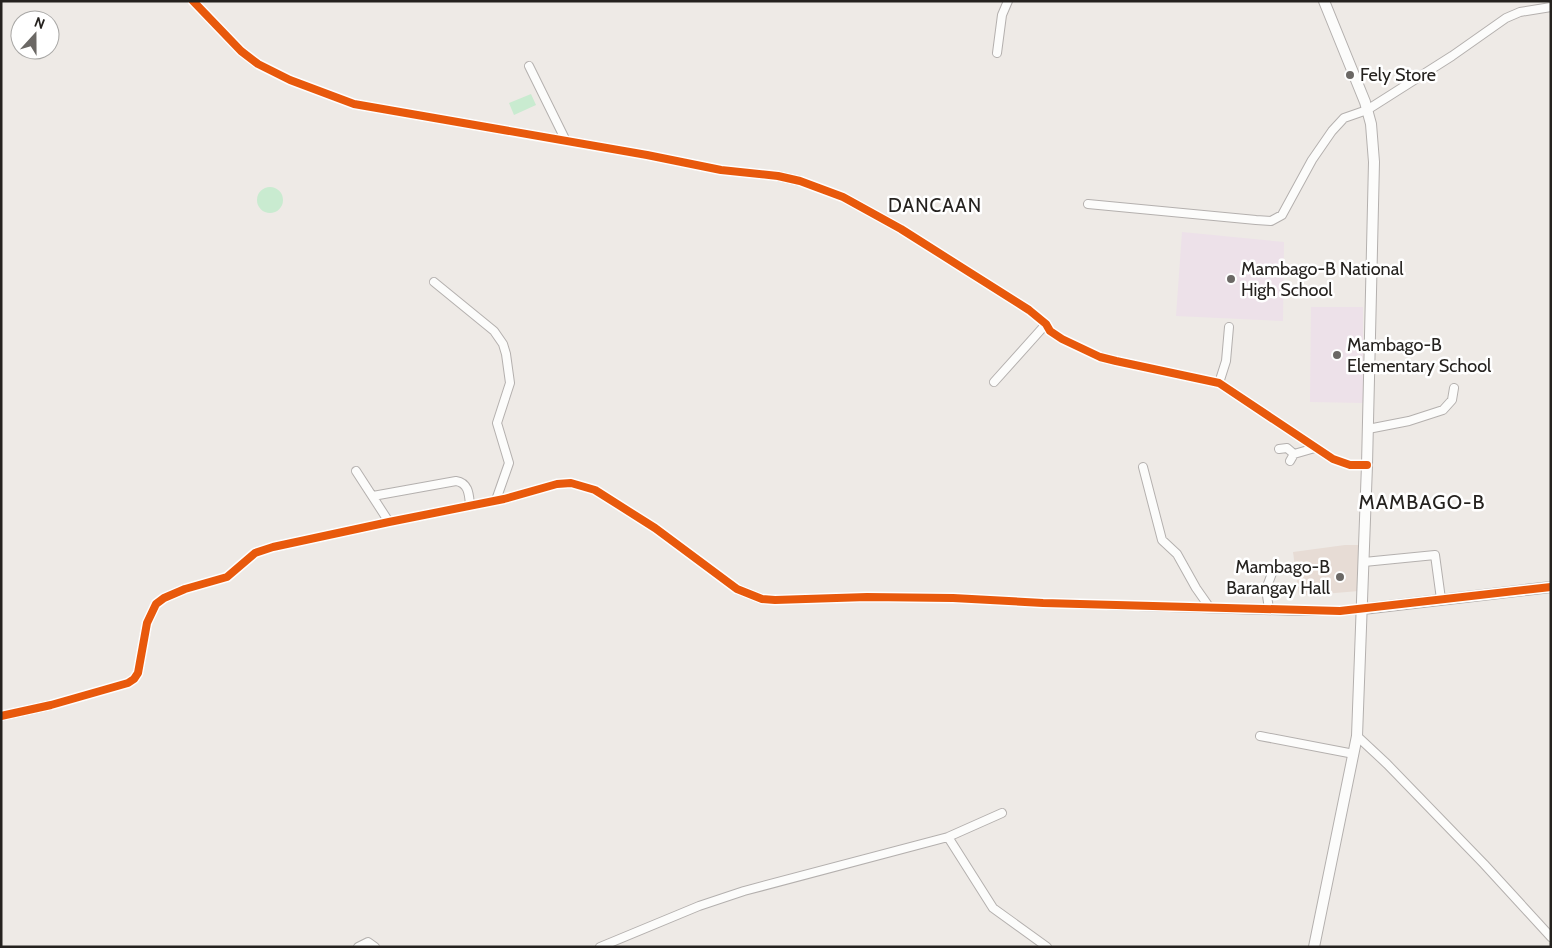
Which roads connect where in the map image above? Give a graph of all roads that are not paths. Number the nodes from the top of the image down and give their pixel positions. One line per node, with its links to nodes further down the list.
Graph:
1 (194, 1): 8 (street)
2 (1008, 1): 5 (street)
3 (1324, 1): 7 (street)
4 (1551, 7): 7 (street)
5 (997, 53)
6 (529, 66): 8 (street)
7 (1367, 110): 9 (street); 16 (street)
8 (566, 141): 11 (street)
9 (1088, 204)
10 (434, 282): 23 (street)
11 (1046, 324): 13 (street); 14 (street)
12 (1228, 327): 14 (street)
13 (994, 382)
14 (1219, 383): 17 (street)
15 (1454, 388): 16 (street)
16 (1368, 429): 19 (street)
17 (1315, 448): 18 (street); 19 (street)
18 (1279, 449)
19 (1367, 465): 26 (street)
20 (356, 471): 22 (street)
21 (1141, 471): 30 (street)
22 (373, 496): 24 (street); 25 (street)
23 (496, 500): 24 (street); 30 (street)
24 (470, 505): 25 (street)
25 (389, 522): 33 (street)
26 (1364, 562): 29 (street); 32 (street)
27 (1274, 568): 31 (street)
28 (1551, 587): 29 (street)
29 (1441, 599): 32 (street)
30 (1210, 608): 31 (street)
31 (1269, 609): 32 (street)
32 (1362, 609): 35 (street)
33 (1, 716)
34 (1260, 736): 36 (street)
35 (1357, 736): 36 (street); 39 (street)
36 (1354, 754): 44 (street)
37 (1002, 813): 38 (street)
38 (948, 837): 42 (street); 43 (street)
39 (1551, 937)
40 (358, 947): 41 (street)
41 (375, 947)
42 (600, 947)
43 (1047, 947)
44 (1314, 947)

